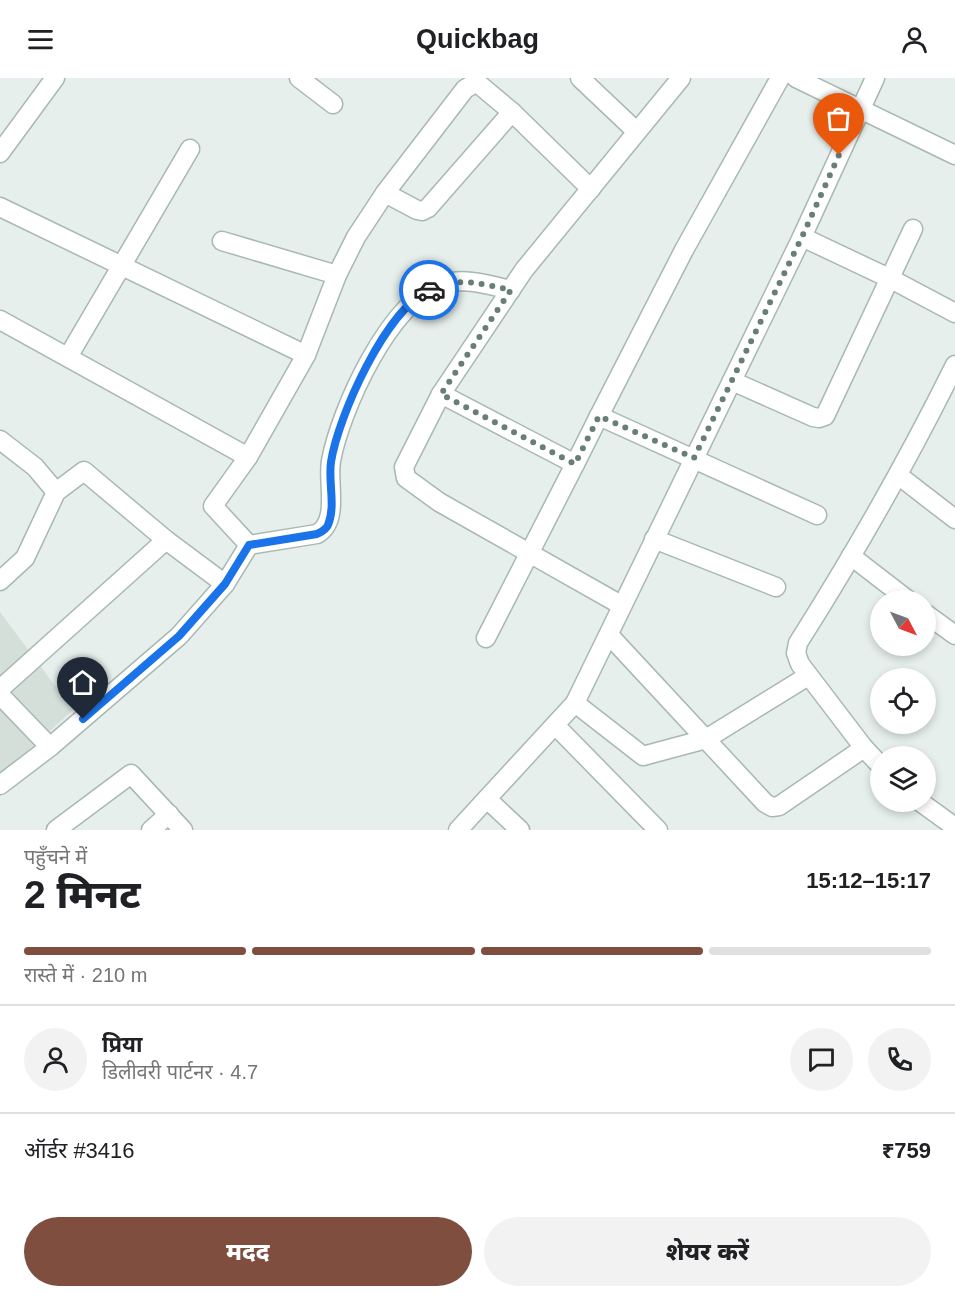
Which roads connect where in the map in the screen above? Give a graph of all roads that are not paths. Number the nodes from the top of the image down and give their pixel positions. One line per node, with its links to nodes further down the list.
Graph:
1 (55, 78): 12 (street)
2 (299, 78): 8 (street)
3 (580, 78): 11 (street)
4 (681, 78): 11 (street)
5 (780, 78): 33 (street)
6 (796, 78): 9 (street)
7 (875, 78): 9 (street)
8 (333, 104)
9 (861, 111): 14 (street); 19 (street)
10 (512, 112): 15 (street); 16 (street); 16 (street)
11 (636, 131): 15 (street)
12 (3, 141)
13 (190, 149): 21 (street)
14 (955, 155)
15 (591, 189): 24 (street)
16 (385, 193): 22 (street)
17 (0, 207): 21 (street)
18 (913, 229): 23 (street)
19 (802, 237): 23 (street); 30 (street)
20 (222, 241): 22 (street)
21 (122, 265): 27 (street); 28 (street)
22 (337, 275): 27 (street)
23 (891, 279): 25 (street); 30 (street)
24 (511, 290): 32 (street); 44 (street)
25 (955, 313)
26 (0, 320): 28 (street)
27 (306, 355): 35 (street)
28 (68, 357): 35 (street)
29 (955, 365): 31 (street)
30 (732, 381): 36 (street)
31 (949, 393): 38 (street)
32 (441, 394): 37 (street); 45 (street)
33 (599, 416): 36 (street); 37 (street)
34 (0, 440): 39 (street)
35 (248, 458): 44 (street)
36 (694, 458): 40 (street); 42 (street)
37 (575, 464): 45 (street)
38 (897, 475): 41 (street); 46 (street)
39 (56, 492): 43 (street); 47 (street)
40 (817, 515)
41 (955, 519)
42 (654, 539): 49 (street); 51 (street)
43 (166, 540): 48 (street); 57 (street)
44 (249, 545): 48 (street)
45 (530, 554): 51 (street); 55 (street)
46 (852, 556): 50 (street); 56 (street)
47 (0, 581)
48 (225, 584): 62 (street)
49 (776, 587)
50 (895, 590)
51 (621, 605): 53 (street)
52 (936, 621): 54 (street)
53 (609, 635): 59 (street); 61 (street)
54 (955, 635)
55 (486, 638)
56 (808, 676): 61 (street); 63 (street)
57 (0, 689)
58 (0, 695): 62 (street)
59 (575, 703): 60 (street); 61 (street)
60 (555, 725): 66 (street); 75 (street)
61 (706, 739): 63 (street)
62 (50, 747): 65 (street)
63 (864, 748): 64 (street)
64 (870, 754)
65 (0, 785)
66 (487, 799): 73 (street); 74 (street)
67 (934, 812): 69 (street)
68 (169, 814): 70 (street); 71 (street); 72 (street)
69 (955, 827)
70 (56, 830)
71 (151, 830)
72 (183, 830)
73 (458, 830)
74 (520, 830)
75 (658, 830)

